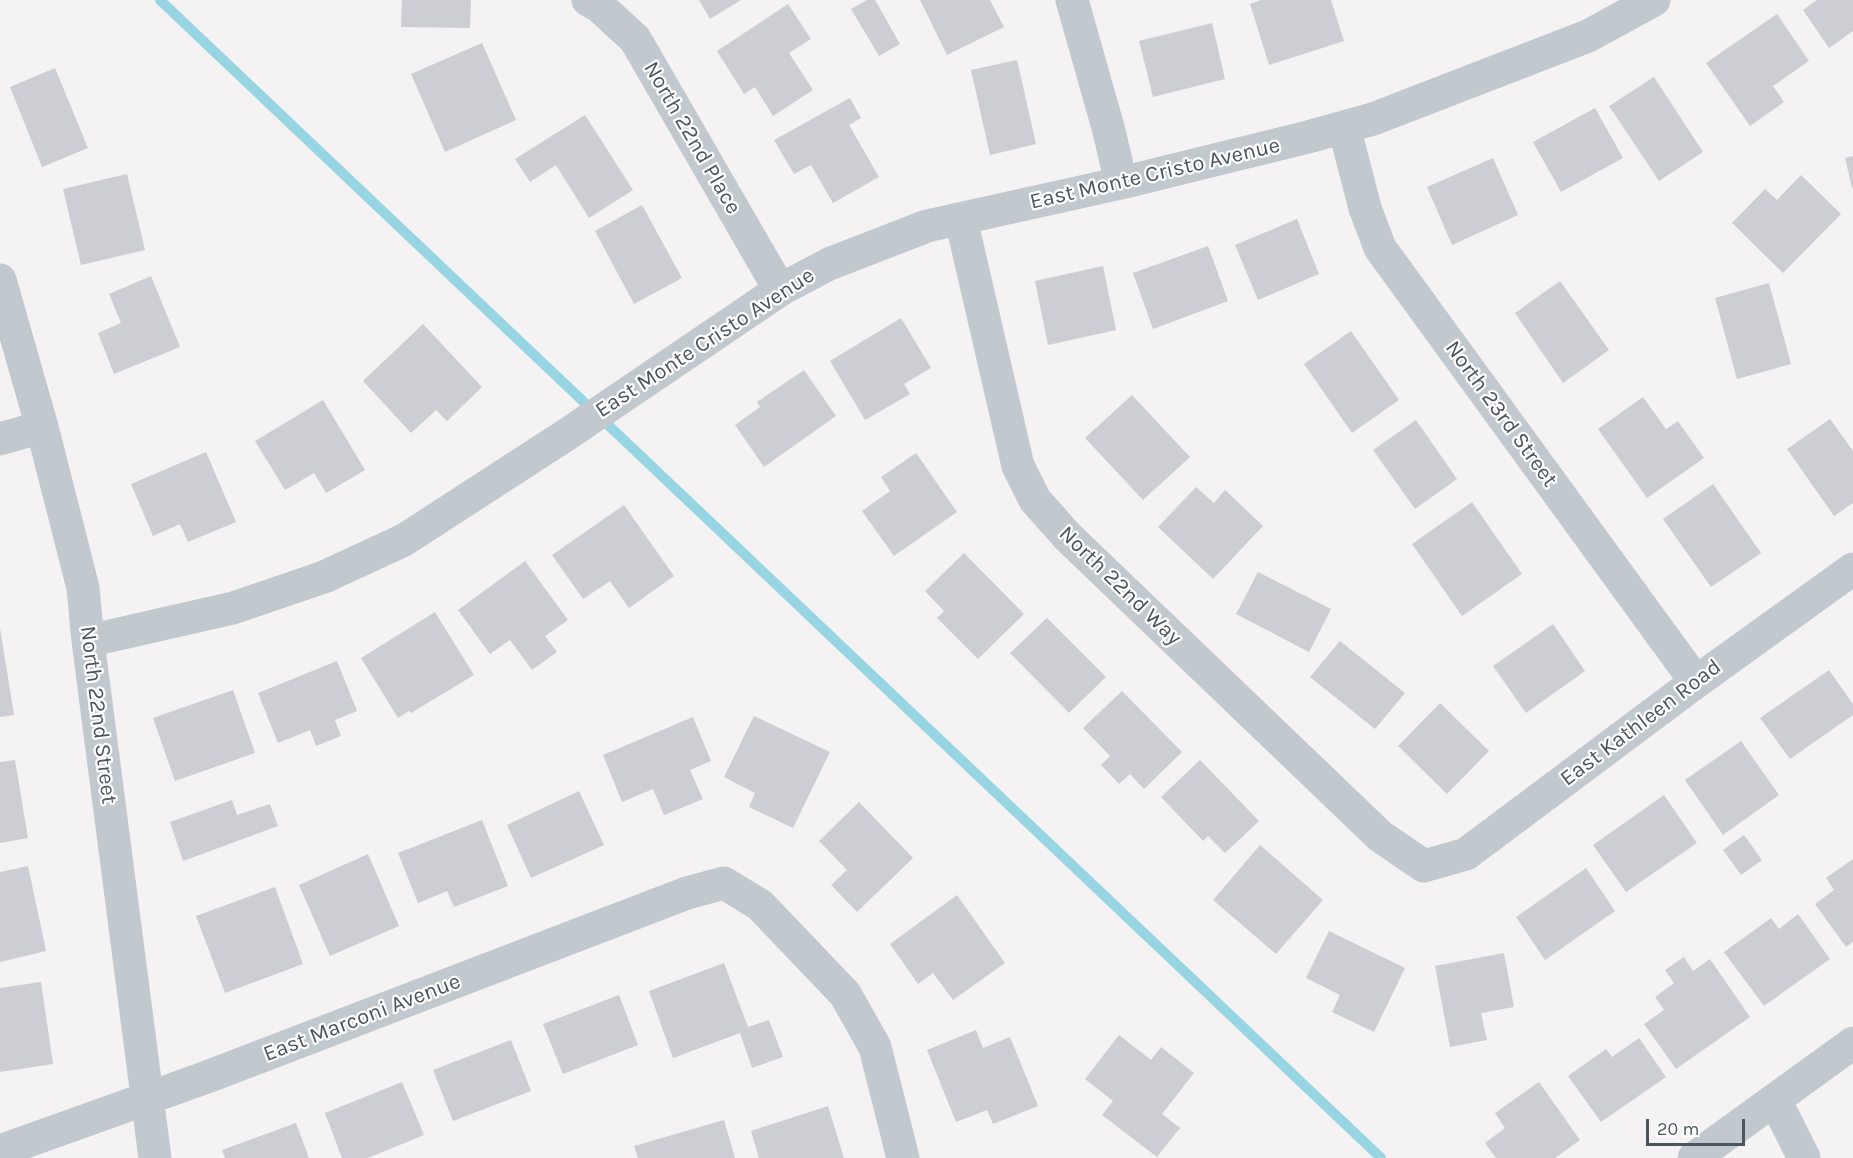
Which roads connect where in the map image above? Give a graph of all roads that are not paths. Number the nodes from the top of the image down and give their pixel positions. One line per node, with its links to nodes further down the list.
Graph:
1 (588, 0): 8 (street, North 22nd Place)
2 (1072, 0): 5 (street)
3 (1650, 1): 4 (street, East Monte Cristo Avenue)
4 (1344, 127): 5 (street, East Monte Cristo Avenue); 13 (street, North 23rd Street)
5 (1121, 183): 6 (street, East Monte Cristo Avenue)
6 (961, 219): 8 (street, East Monte Cristo Avenue); 14 (street, North 22nd Way)
7 (0, 280): 9 (street, North 22nd Street)
8 (780, 290): 12 (street, East Monte Cristo Avenue)
9 (42, 427): 10 (street); 12 (street, North 22nd Street)
10 (0, 439)
11 (1853, 569): 13 (street, East Kathleen Road)
12 (87, 641): 16 (street, North 22nd Street)
13 (1696, 682): 14 (street, East Kathleen Road)
14 (1424, 866)
15 (1853, 1043): 17 (street)
16 (147, 1099): 18 (street, East Marconi Avenue); 19 (street, North 22nd Street); 20 (street, East Marconi Avenue)
17 (1775, 1100): 21 (street); 22 (street)
18 (0, 1151)
19 (155, 1158)
20 (903, 1158)
21 (1694, 1158)
22 (1804, 1158)

